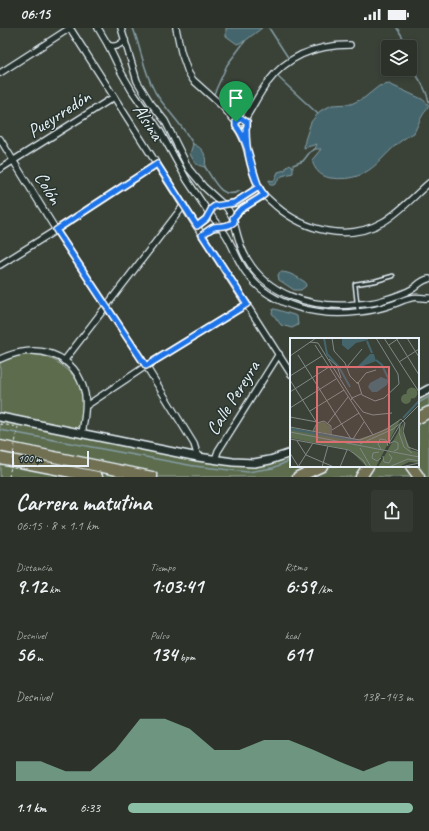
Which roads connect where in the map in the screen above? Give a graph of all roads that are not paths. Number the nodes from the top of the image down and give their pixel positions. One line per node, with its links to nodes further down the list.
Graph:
1 (70, 28): 8 (street); 9 (street, Alsina)
2 (98, 28): 6 (street)
3 (121, 28): 5 (street)
4 (177, 29): 11 (street)
5 (125, 40): 6 (street); 22 (street)
6 (108, 45): 24 (street)
7 (350, 45): 10 (street)
8 (0, 73)
9 (114, 97): 16 (street, Pueyrredón); 17 (street, Alsina)
10 (246, 120): 11 (street); 12 (street)
11 (236, 122): 13 (street)
12 (246, 128): 13 (street); 15 (street)
13 (239, 130): 15 (street)
14 (0, 138): 16 (street, Colón)
15 (246, 148): 20 (street)
16 (14, 161): 18 (street, Pueyrredón); 28 (street, Colón)
17 (157, 164): 23 (street, Alsina); 28 (street)
18 (0, 169)
19 (429, 183): 21 (street)
20 (259, 187): 21 (street); 22 (street)
21 (264, 195): 25 (street)
22 (223, 204): 24 (street); 25 (street)
23 (184, 205): 26 (street, Alsina); 38 (street)
24 (209, 213): 26 (street); 27 (street)
25 (234, 220): 27 (street); 37 (street)
26 (197, 226): 29 (street, Alsina)
27 (219, 227): 29 (street); 39 (street)
28 (56, 230): 30 (street); 38 (street, Colón)
29 (202, 235): 36 (street, Alsina)
30 (0, 265)
31 (393, 276): 37 (lane)
32 (429, 279): 33 (street)
33 (405, 292): 35 (street); 37 (street)
34 (429, 298): 35 (street)
35 (408, 299): 39 (street)
36 (247, 304): 40 (street, Alsina); 43 (street)
37 (357, 304): 39 (lane)
38 (106, 307): 42 (street); 43 (street, Colón)
39 (358, 312)
40 (278, 354): 44 (street, Alsina); 56 (street, Calle Pereyra)
41 (0, 359): 42 (street)
42 (64, 361): 47 (street)
43 (146, 366): 47 (street); 54 (street, Colón)
44 (290, 372)
45 (429, 389): 46 (street)
46 (419, 394)
47 (86, 406): 51 (street)
48 (429, 412): 50 (highway)
49 (0, 417): 51 (street)
50 (419, 417)
51 (82, 434): 54 (street)
52 (0, 446): 61 (highway)
53 (290, 452): 56 (street)
54 (198, 457): 56 (street)
55 (0, 458): 60 (highway)
56 (216, 460)
57 (320, 467): 62 (highway)
58 (367, 467): 63 (highway)
59 (412, 467): 64 (highway)
60 (97, 477)
61 (152, 477)
62 (298, 477)
63 (361, 477)
64 (419, 477)

